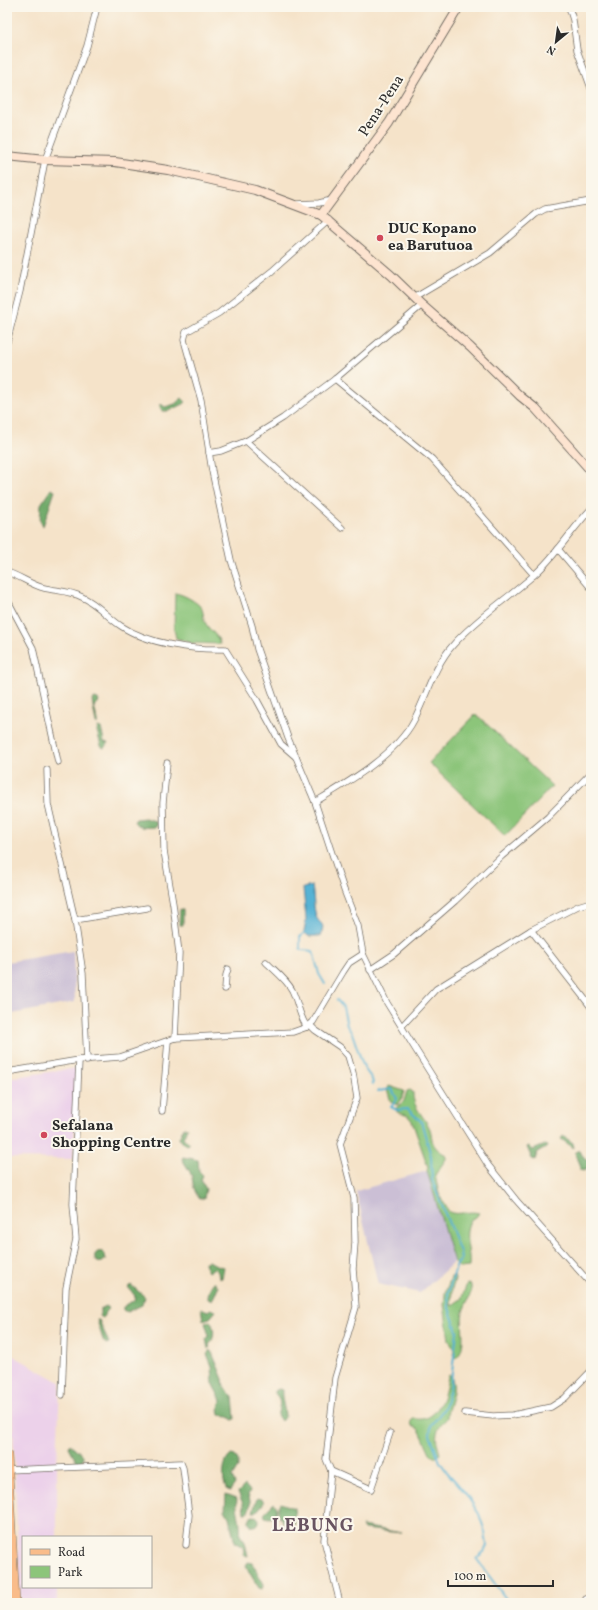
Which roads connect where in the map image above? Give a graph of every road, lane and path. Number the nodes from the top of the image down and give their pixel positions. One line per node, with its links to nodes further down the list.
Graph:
1 (97, 7): 6 (street)
2 (459, 7): 7 (main road, Pena-Pena)
3 (569, 7): 4 (street)
4 (591, 88)
5 (7, 156): 6 (main road)
6 (45, 160): 9 (main road); 14 (street)
7 (332, 200): 9 (street); 10 (main road, Pena-Pena)
8 (591, 201): 12 (street)
9 (296, 204): 10 (main road)
10 (321, 215): 11 (main road)
11 (329, 220): 12 (main road); 17 (street)
12 (414, 298): 13 (main road)
13 (422, 305): 15 (street); 18 (main road)
14 (7, 342)
15 (335, 379): 16 (street); 23 (street)
16 (246, 441): 17 (street); 20 (street)
17 (209, 453): 26 (street)
18 (591, 470)
19 (591, 509): 21 (street)
20 (342, 528)
21 (558, 549): 23 (street); 24 (street)
22 (7, 572): 26 (street)
23 (534, 576): 31 (street)
24 (591, 588)
25 (7, 599): 27 (street)
26 (296, 758): 31 (street)
27 (58, 762)
28 (167, 763): 44 (street)
29 (47, 770): 34 (street)
30 (591, 773): 39 (street)
31 (315, 802): 36 (street)
32 (591, 902): 35 (street)
33 (147, 908): 34 (street)
34 (75, 920): 47 (street)
35 (531, 930): 41 (street); 43 (street)
36 (363, 954): 39 (street); 42 (street)
37 (266, 962): 42 (street)
38 (228, 969): 40 (street)
39 (370, 970): 43 (street)
40 (225, 989)
41 (591, 1007)
42 (308, 1026): 44 (street); 59 (street)
43 (402, 1026): 52 (street)
44 (175, 1038): 45 (street)
45 (168, 1041): 47 (street); 51 (street)
46 (79, 1060): 47 (street); 49 (street); 54 (street)
47 (87, 1060)
48 (7, 1066): 49 (street)
49 (15, 1071): 50 (street)
50 (7, 1072)
51 (162, 1112)
52 (591, 1284)
53 (591, 1372): 55 (street)
54 (62, 1395)
55 (465, 1413)
56 (390, 1432): 59 (street)
57 (7, 1455): 58 (main road)
58 (7, 1470): 60 (street); 61 (main road)
59 (331, 1472): 63 (street)
60 (186, 1545)
61 (10, 1563): 62 (main road)
62 (15, 1603)
63 (340, 1603)

